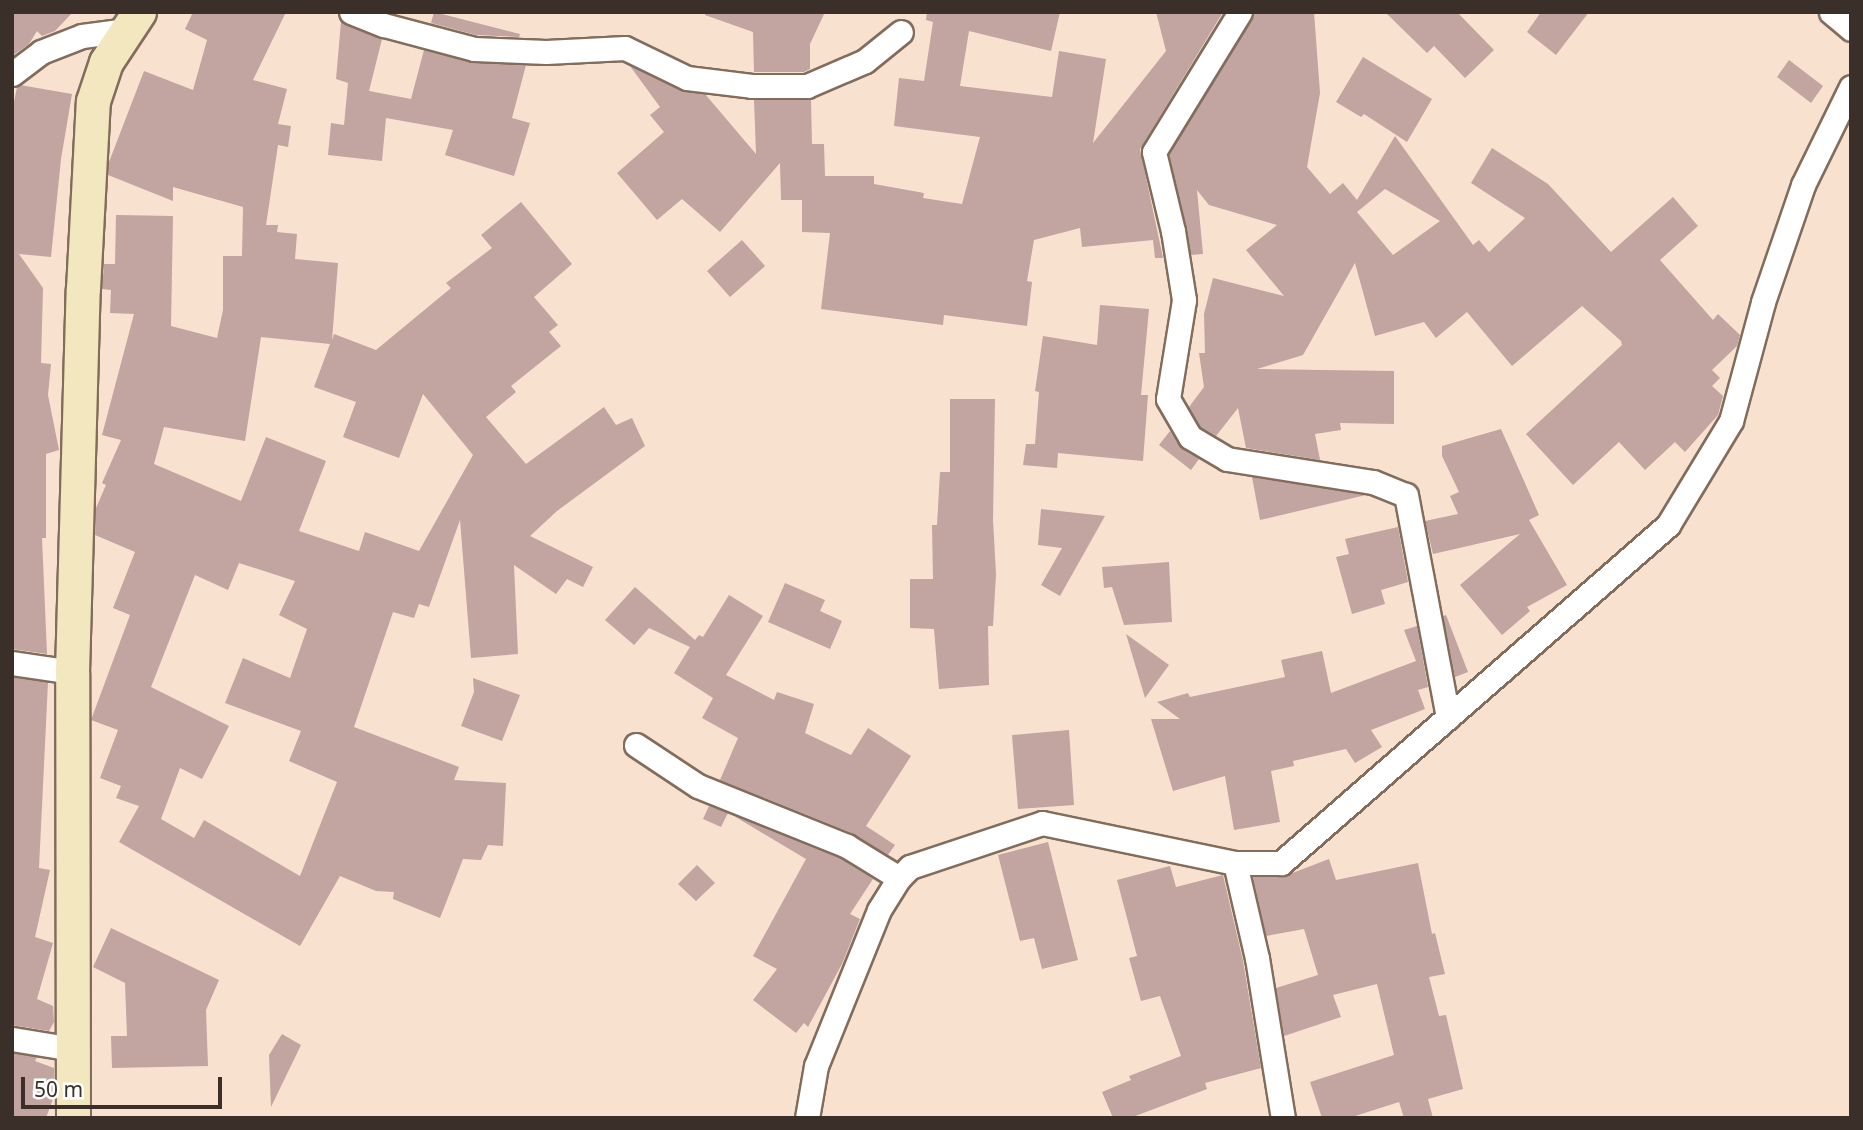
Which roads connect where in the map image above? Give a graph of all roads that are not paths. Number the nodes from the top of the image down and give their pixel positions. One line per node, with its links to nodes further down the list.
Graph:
1 (351, 12): 6 (street)
2 (1240, 12): 11 (street)
3 (1831, 12): 5 (street)
4 (133, 21): 7 (street); 10 (main road)
5 (1851, 29)
6 (901, 32)
7 (12, 74)
8 (1851, 87): 11 (street)
9 (12, 663): 10 (street)
10 (72, 672): 16 (main road)
11 (1448, 717): 13 (street)
12 (636, 745): 14 (street)
13 (1235, 863): 14 (street); 19 (street)
14 (899, 878): 18 (street)
15 (12, 1039): 16 (street)
16 (73, 1049): 17 (main road)
17 (73, 1118)
18 (807, 1118)
19 (1283, 1118)

